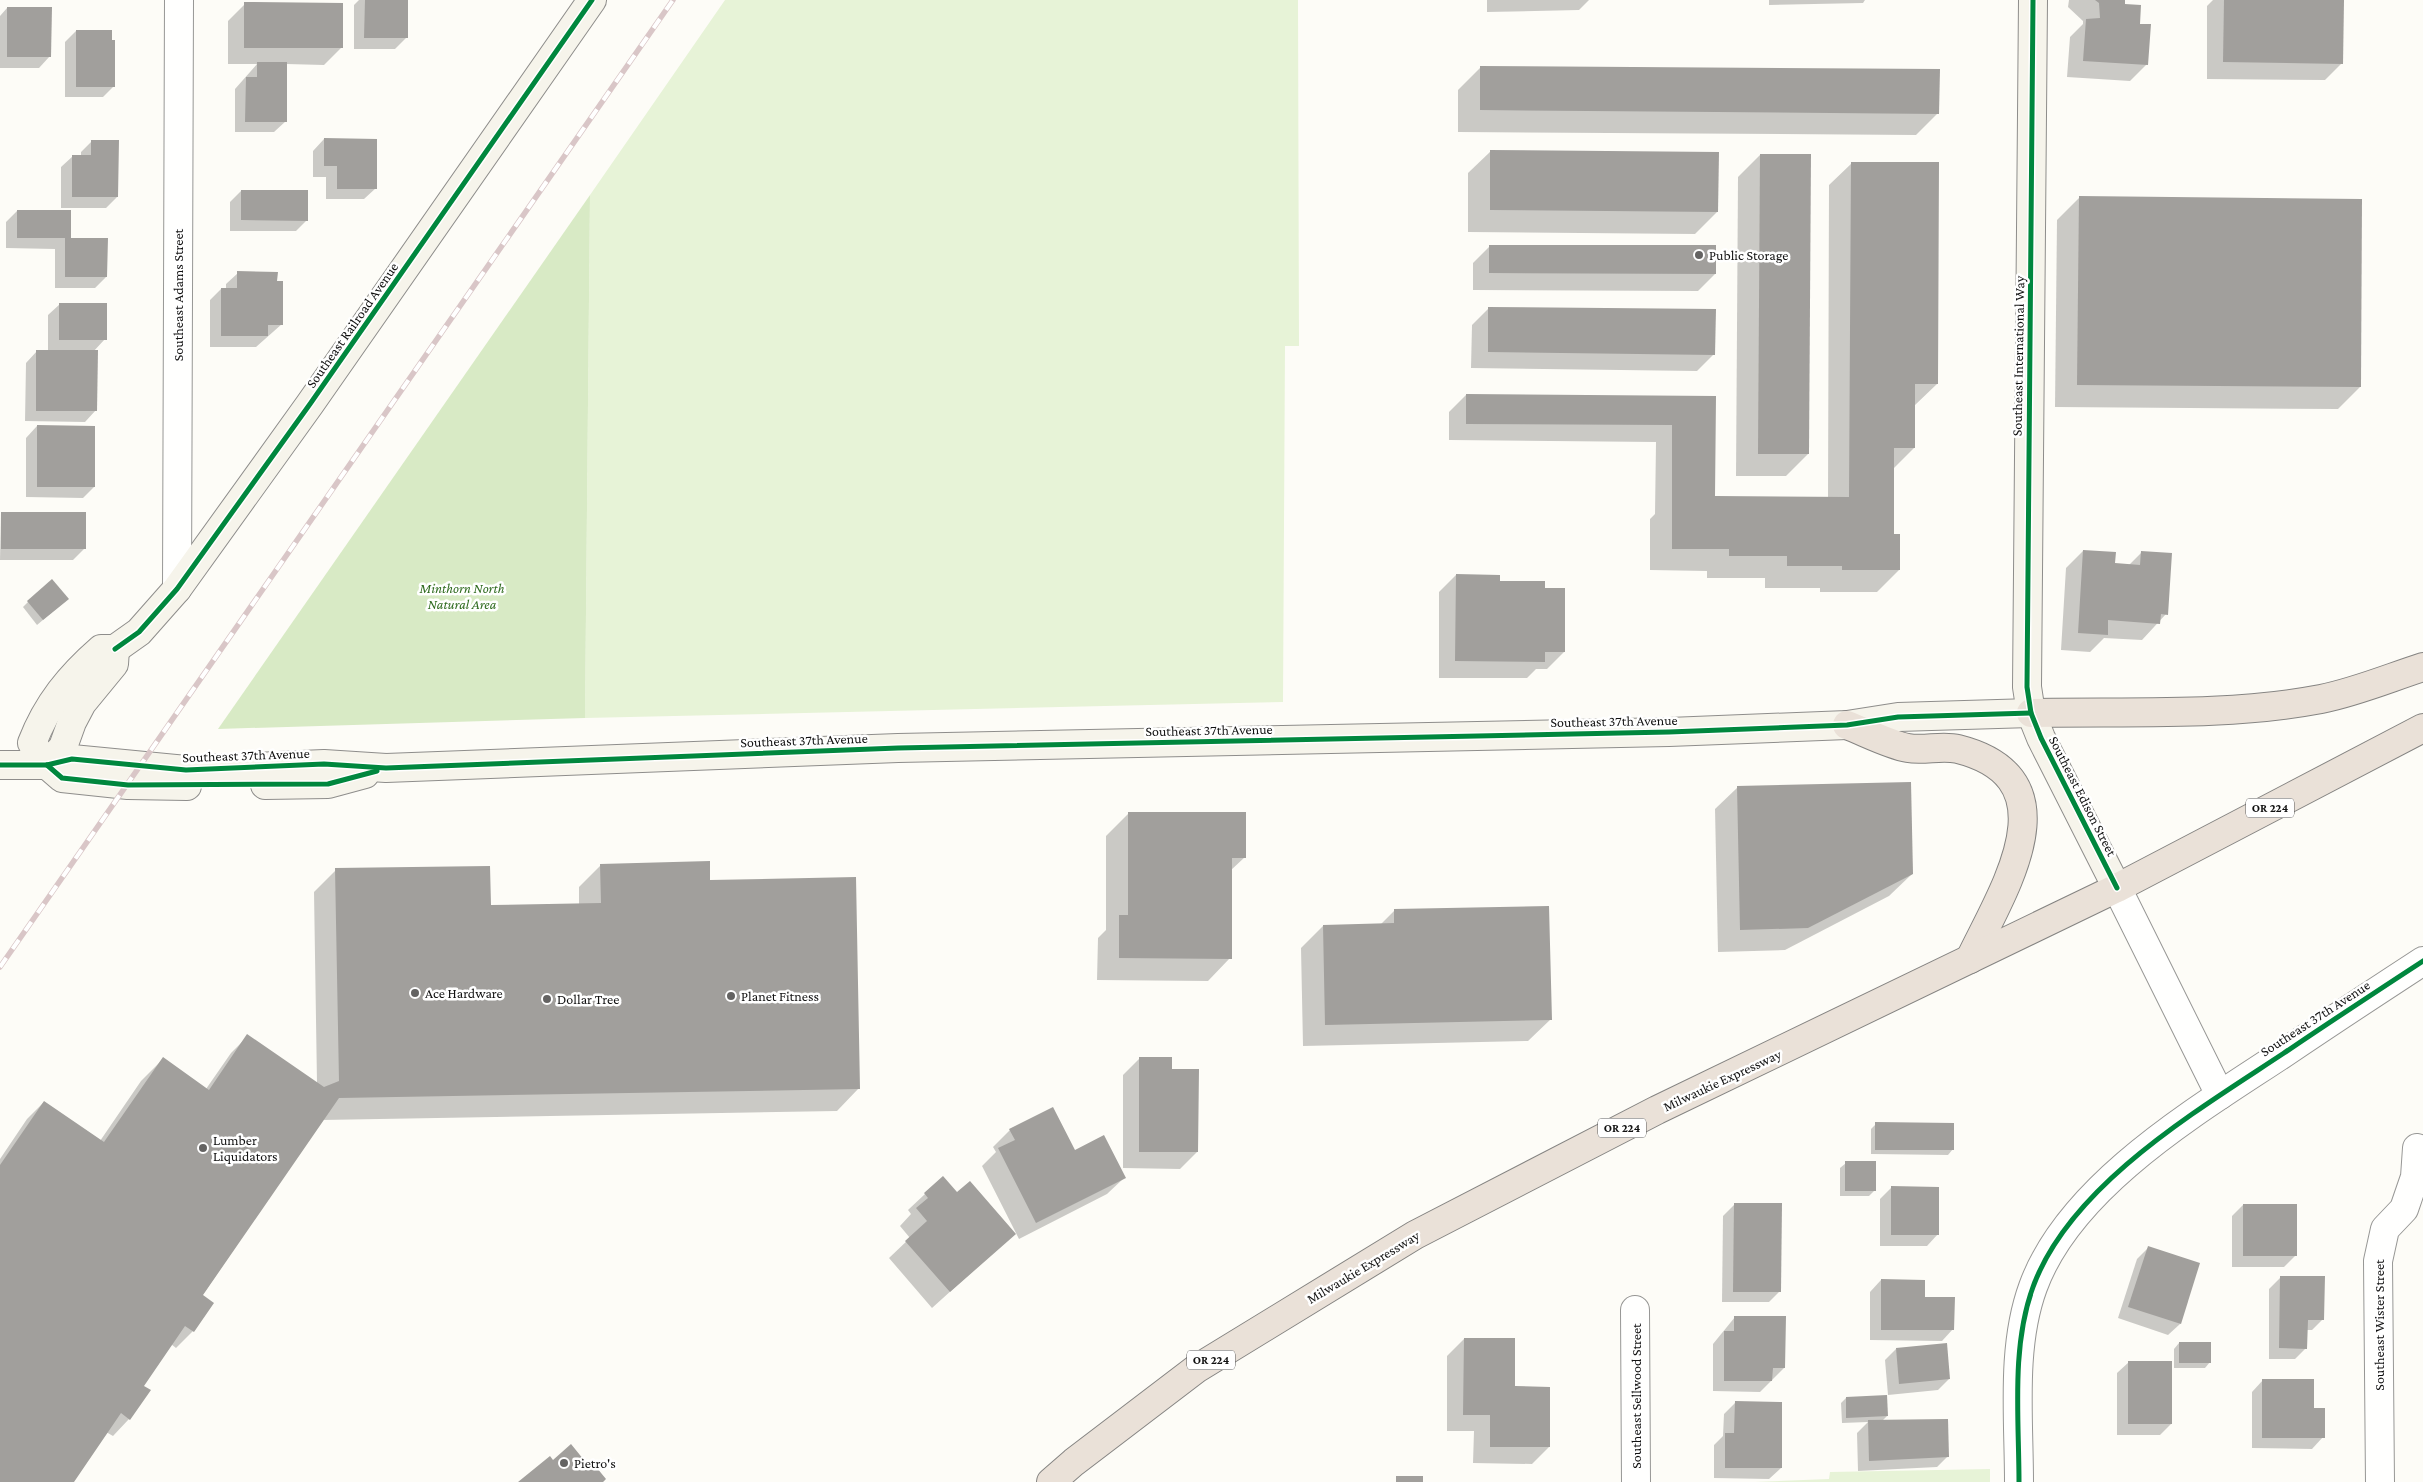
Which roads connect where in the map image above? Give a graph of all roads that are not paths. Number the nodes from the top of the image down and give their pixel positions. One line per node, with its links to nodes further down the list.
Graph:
1 (179, 0): 4 (street, Southeast Adams Street)
2 (592, 0): 4 (street, Southeast Railroad Avenue)
3 (2033, 0): 6 (street, Southeast International Way)
4 (177, 589): 10 (street, Southeast Railroad Avenue)
5 (2423, 666): 6 (highway)
6 (2032, 712): 7 (street, Southeast 37th Avenue); 11 (street, Southeast Edison Street)
7 (1847, 725): 10 (street, Southeast 37th Avenue); 12 (highway)
8 (2423, 728): 11 (highway, Milwaukie Expressway / OR 224)
9 (0, 765): 10 (street)
10 (47, 765)
11 (2117, 888): 12 (highway, Milwaukie Expressway / OR 224); 14 (street, Southeast Edison Street)
12 (1970, 959): 17 (highway, Milwaukie Expressway / OR 224)
13 (2423, 961): 14 (street, Southeast 37th Avenue)
14 (2220, 1095): 19 (street)
15 (2417, 1148): 20 (street, Southeast Wister Street)
16 (1635, 1310): 18 (street, Southeast Sellwood Street)
17 (1050, 1482)
18 (1636, 1482)
19 (2019, 1482)
20 (2380, 1482)

